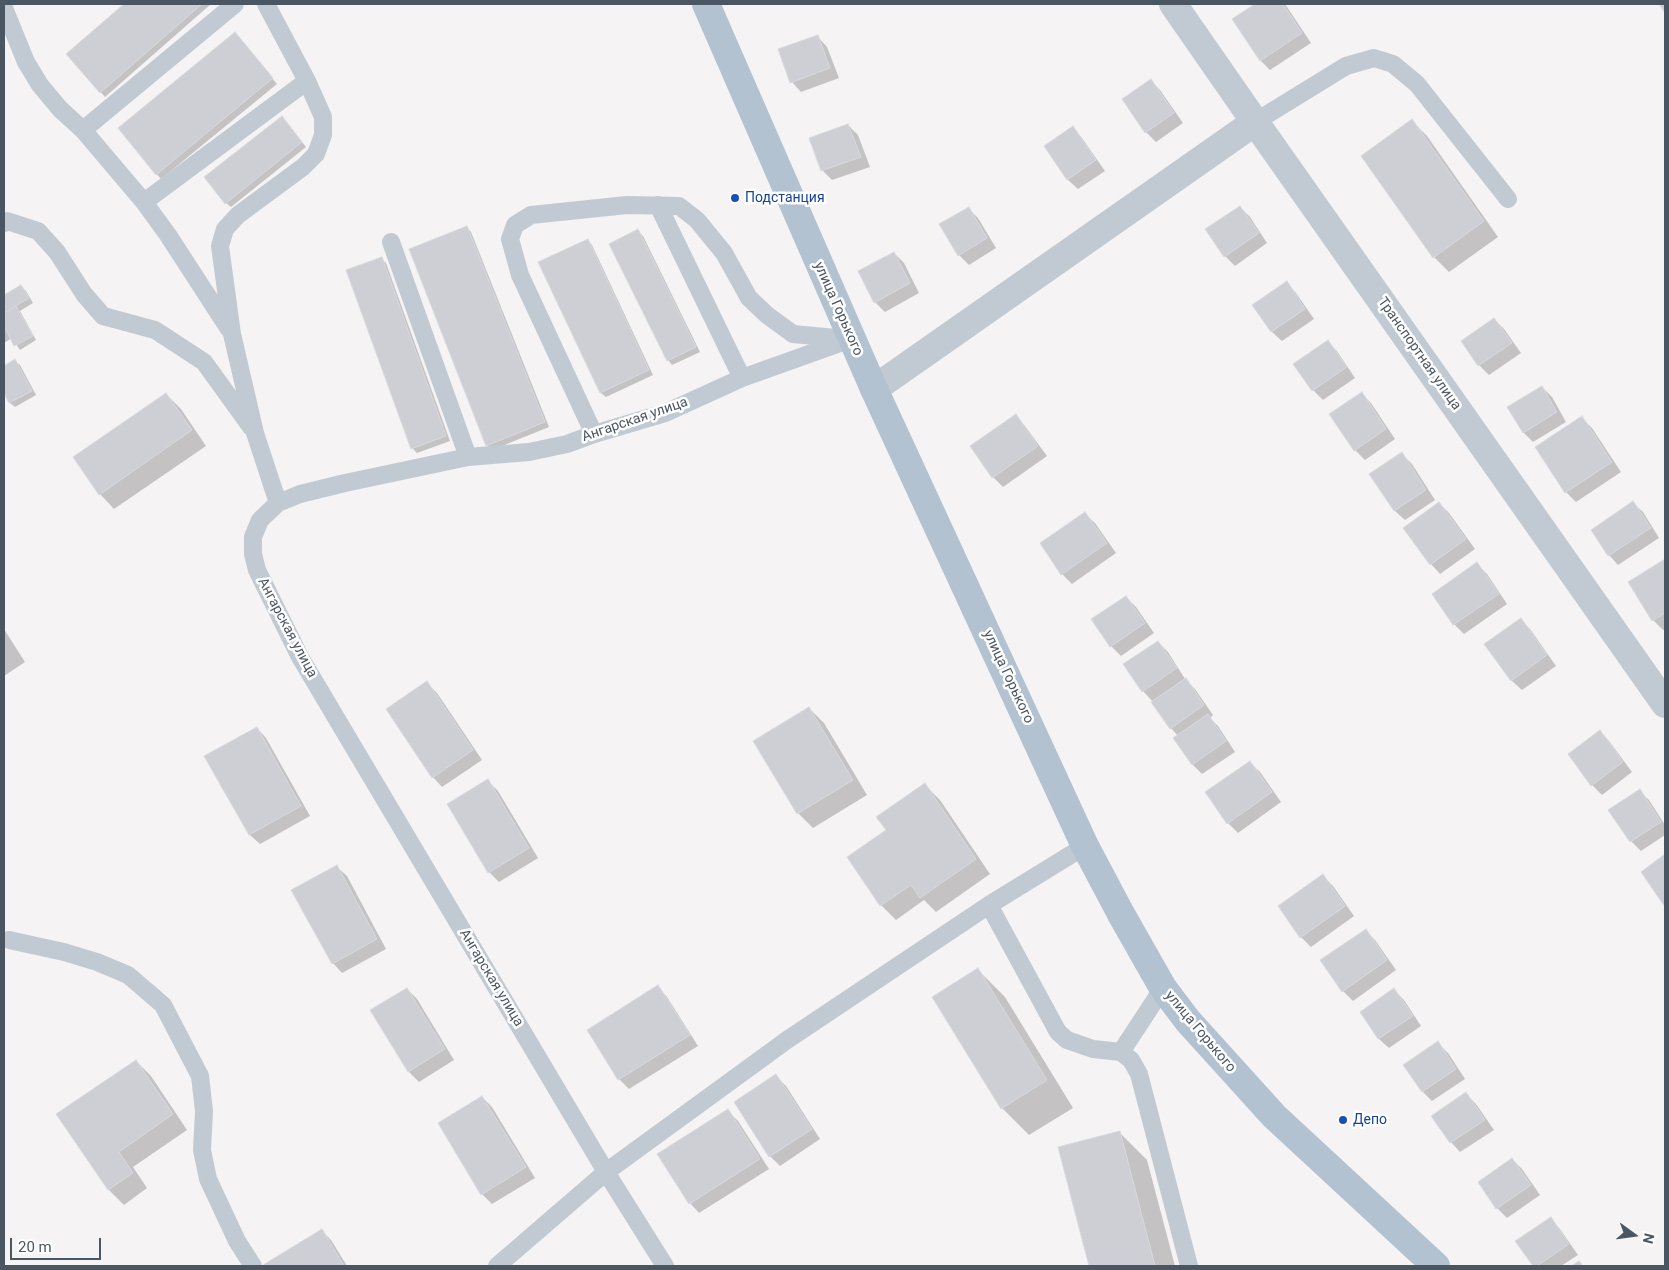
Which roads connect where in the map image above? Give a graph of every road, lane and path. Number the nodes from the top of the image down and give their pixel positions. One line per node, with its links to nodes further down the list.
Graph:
1 (235, 4): 8 (lane)
2 (266, 4): 6 (lane)
3 (706, 4): 15 (main road, улица Горького)
4 (1173, 4): 7 (street, Транспортная улица)
5 (4, 8): 8 (lane)
6 (307, 81): 10 (lane); 14 (lane)
7 (1255, 122): 9 (lane); 17 (street); 22 (street, Транспортная улица)
8 (83, 130): 10 (lane)
9 (1508, 199)
10 (144, 202): 14 (lane)
11 (658, 205): 15 (lane); 16 (lane); 19 (lane)
12 (4, 223): 18 (lane)
13 (391, 242): 20 (lane)
14 (232, 334): 18 (lane)
15 (851, 339): 16 (lane, Ангарская улица); 17 (main road, улица Горького)
16 (742, 378): 19 (lane, Ангарская улица)
17 (874, 389): 23 (main road, улица Горького)
18 (255, 434): 21 (lane)
19 (594, 434): 20 (lane, Ангарская улица)
20 (468, 457): 21 (lane, Ангарская улица)
21 (278, 502): 28 (lane, Ангарская улица)
22 (1665, 704)
23 (1086, 846): 24 (lane); 26 (main road, улица Горького)
24 (989, 905): 27 (lane); 28 (lane)
25 (8, 940): 29 (lane)
26 (1163, 988): 27 (lane); 33 (main road, улица Горького)
27 (1121, 1052): 32 (lane)
28 (606, 1172): 30 (lane); 31 (lane, Ангарская улица)
29 (253, 1266)
30 (497, 1266)
31 (665, 1266)
32 (1189, 1266)
33 (1436, 1266)

